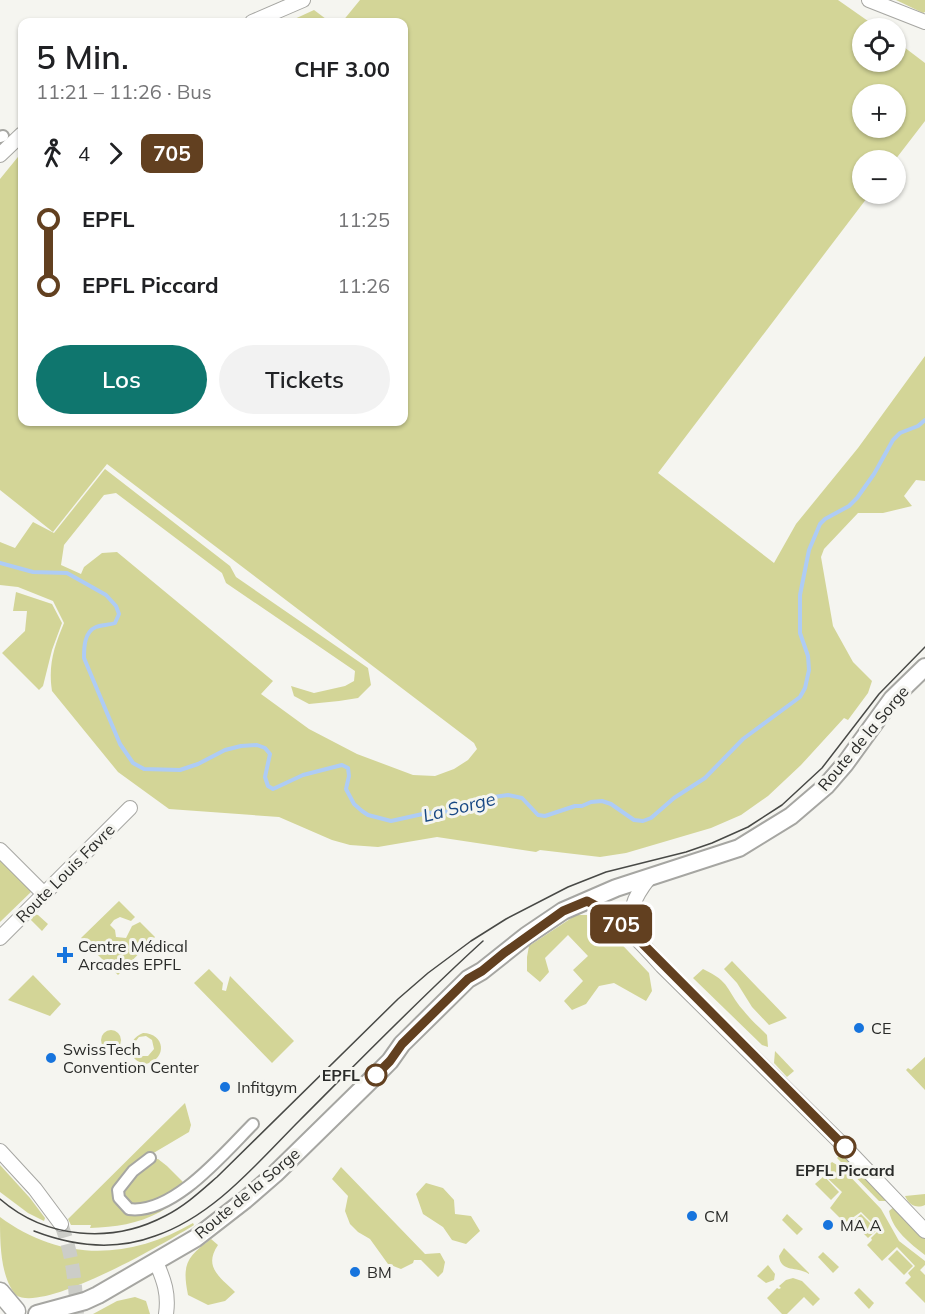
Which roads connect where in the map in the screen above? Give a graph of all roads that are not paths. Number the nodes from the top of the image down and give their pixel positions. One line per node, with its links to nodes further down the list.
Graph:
1 (303, 0): 3 (street)
2 (869, 0): 4 (street)
3 (261, 18)
4 (925, 22)
5 (18, 138): 6 (street)
6 (0, 155)
7 (925, 667): 10 (street, Route de la Sorge)
8 (130, 808): 11 (street, Route Louis Favre)
9 (0, 850): 11 (street)
10 (649, 878): 12 (street, Route de la Sorge); 13 (street)
11 (44, 894): 14 (street, Route Louis Favre)
12 (587, 901): 13 (street); 20 (street, Route de la Sorge)
13 (635, 936): 19 (street)
14 (0, 938)
15 (253, 1124): 17 (street)
16 (0, 1151): 18 (street)
17 (150, 1158)
18 (61, 1224)
19 (925, 1231)
20 (156, 1262): 22 (street, Route de la Sorge); 26 (street)
21 (0, 1292): 23 (main road)
22 (85, 1300): 24 (street, Route de la Sorge); 25 (street, Route de la Sorge)
23 (13, 1313)
24 (37, 1314)
25 (64, 1314)
26 (166, 1314)

